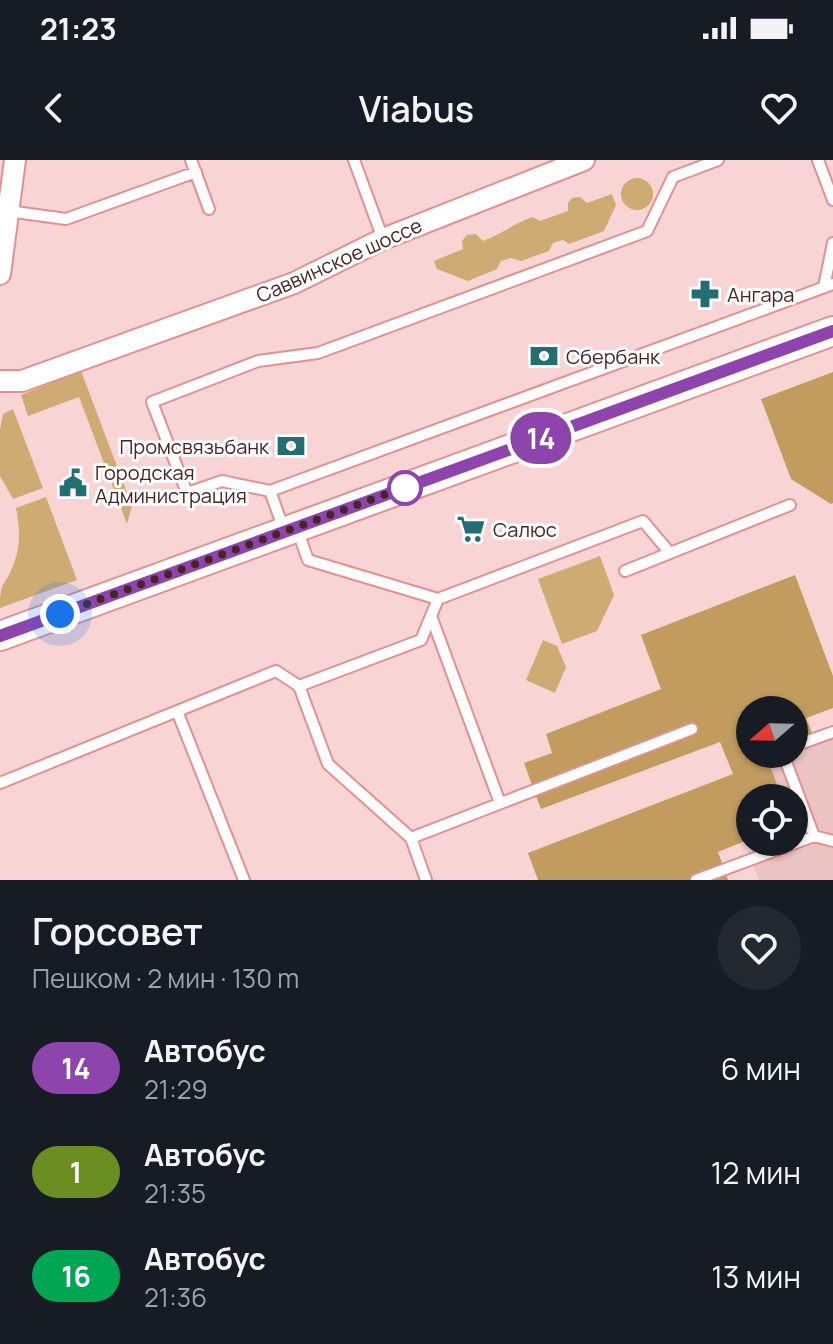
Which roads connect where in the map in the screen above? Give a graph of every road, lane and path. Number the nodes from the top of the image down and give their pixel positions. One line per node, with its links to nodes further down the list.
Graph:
1 (191, 160): 7 (lane)
2 (354, 160): 11 (lane)
3 (584, 160): 11 (street, Саввинское шоссе)
4 (718, 160): 17 (lane)
5 (818, 160): 8 (lane)
6 (10, 166): 10 (street)
7 (196, 172): 9 (lane); 10 (lane)
8 (833, 200)
9 (209, 209)
10 (8, 211): 13 (street)
11 (383, 239): 16 (street, Саввинское шоссе)
12 (833, 243): 14 (lane)
13 (0, 274)
14 (828, 285): 17 (lane)
15 (833, 331): 19 (main road)
16 (0, 381)
17 (270, 491): 19 (lane)
18 (790, 505): 20 (lane)
19 (290, 530): 22 (lane); 24 (main road)
20 (670, 553): 21 (lane); 22 (lane)
21 (625, 571)
22 (438, 599): 23 (lane)
23 (431, 616): 25 (lane); 32 (lane)
24 (0, 636)
25 (299, 686): 26 (lane); 34 (lane)
26 (177, 711): 31 (lane); 36 (lane)
27 (692, 729): 32 (lane)
28 (833, 732): 29 (lane)
29 (808, 741)
30 (788, 768): 33 (lane)
31 (0, 783)
32 (500, 803): 34 (lane)
33 (814, 836): 35 (lane); 38 (lane)
34 (411, 838): 37 (lane)
35 (833, 841)
36 (244, 880)
37 (426, 880)
38 (696, 880)

